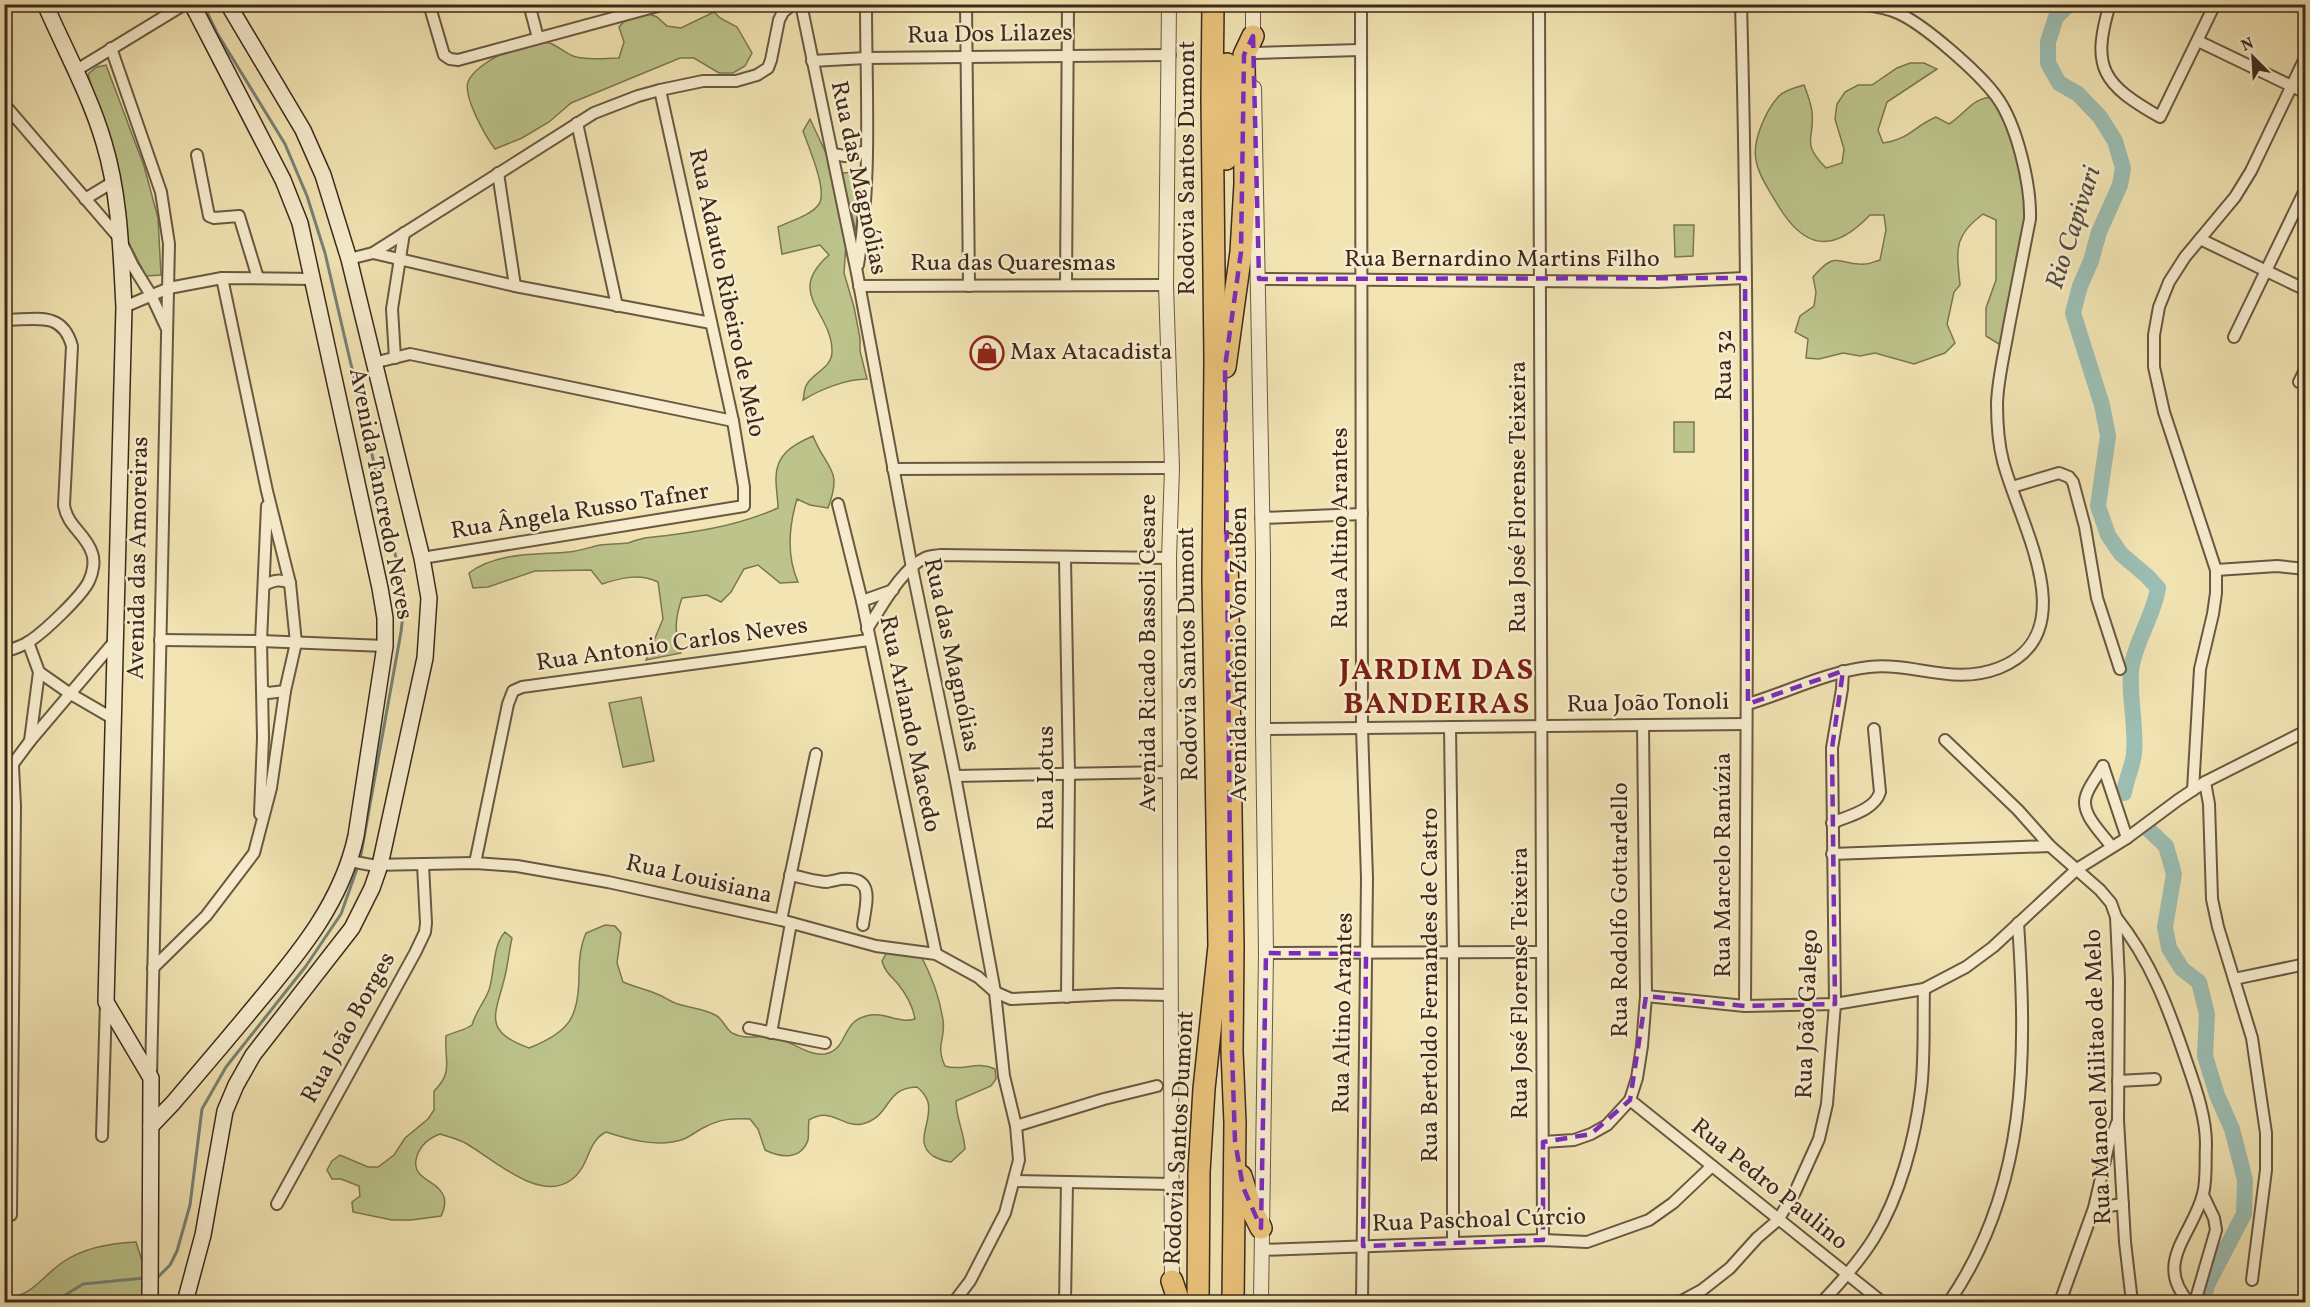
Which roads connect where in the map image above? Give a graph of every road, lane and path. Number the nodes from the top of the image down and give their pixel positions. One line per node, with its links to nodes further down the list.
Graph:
1 (45, 4): 36 (main road, Avenida das Amoreiras)
2 (185, 4): 28 (street)
3 (192, 4): 62 (main road, Avenida Tancredo Neves)
4 (228, 4): 55 (main road)
5 (429, 4): 25 (street)
6 (529, 4): 25 (street)
7 (665, 4): 24 (street)
8 (793, 4): 38 (street)
9 (801, 4): 35 (street, Rua das Magnólias)
10 (866, 4): 34 (street)
11 (966, 4): 33 (street)
12 (1068, 4): 31 (street)
13 (1169, 4): 30 (street, Avenida Ricado Bassoli Cesare)
14 (1199, 4): 40 (highway)
15 (1214, 4): 40 (highway, Rodovia Santos Dumont)
16 (1227, 4): 82 (highway, Rodovia Santos Dumont)
17 (1253, 4): 27 (street, Avenida Antônio Von Zuben)
18 (1361, 4): 29 (street, Rua Altino Arantes)
19 (1539, 4): 65 (street, Rua José Florense Teixeira)
20 (1741, 4): 61 (street, Rua 32)
21 (1858, 4): 88 (street)
22 (2110, 4): 26 (street)
23 (2215, 4): 26 (street)
24 (633, 8): 25 (street)
25 (538, 38)
26 (2198, 41): 37 (street)
27 (1253, 44): 29 (street); 63 (street, Avenida Antônio Von Zuben); 82 (highway)
28 (111, 48): 36 (street); 71 (street, Avenida das Amoreiras)
29 (1360, 50): 64 (street, Rua Altino Arantes)
30 (1170, 55): 31 (street, Rua Dos Lilazes); 67 (street, Avenida Ricado Bassoli Cesare)
31 (1068, 56): 33 (street, Rua Dos Lilazes); 66 (street)
32 (2306, 56): 37 (street)
33 (966, 57): 34 (street, Rua Dos Lilazes); 70 (street)
34 (866, 58): 35 (street, Rua Dos Lilazes); 44 (street)
35 (812, 61): 45 (street, Rua das Magnólias)
36 (75, 71): 48 (main road, Avenida das Amoreiras)
37 (2292, 86): 39 (street); 53 (street)
38 (660, 90): 42 (street); 77 (street, Rua Adauto Ribeiro de Melo)
39 (2306, 93)
40 (1212, 99): 211 (highway, Rodovia Santos Dumont)
41 (5, 105): 43 (street); 50 (street)
42 (577, 123): 47 (street); 74 (street)
43 (4, 136)
44 (867, 151): 45 (street); 58 (street)
45 (833, 154): 58 (street, Rua das Magnólias)
46 (197, 155): 60 (street)
47 (498, 173): 51 (street); 68 (street)
48 (113, 182): 50 (street); 52 (main road, Avenida das Amoreiras)
49 (2304, 190): 57 (street)
50 (85, 199): 52 (street)
51 (404, 233): 54 (street); 56 (street)
52 (120, 238): 73 (street); 75 (main road, Avenida das Amoreiras)
53 (2200, 239): 57 (street); 99 (street)
54 (373, 253): 55 (street); 56 (street)
55 (349, 259): 81 (main road)
56 (399, 259): 68 (street); 80 (street)
57 (2265, 270): 72 (street); 79 (street)
58 (857, 273): 69 (street, Rua das Magnólias)
59 (222, 278): 60 (street); 71 (street); 89 (street)
60 (258, 278): 62 (street)
61 (1745, 278): 65 (street, Rua Bernardino Martins Filho); 118 (street, Rua 32)
62 (312, 279): 110 (main road, Avenida Tancredo Neves)
63 (1259, 279): 64 (street, Rua Bernardino Martins Filho); 93 (street, Avenida Antônio Von Zuben)
64 (1362, 280): 65 (street, Rua Bernardino Martins Filho); 92 (street, Rua Altino Arantes)
65 (1539, 281): 122 (street, Rua José Florense Teixeira)
66 (1066, 284): 67 (street, Rua das Quaresmas); 70 (street, Rua das Quaresmas)
67 (1166, 285): 86 (street, Avenida Ricado Bassoli Cesare)
68 (515, 286): 74 (street)
69 (859, 286): 70 (street, Rua das Quaresmas); 87 (street, Rua das Magnólias)
70 (969, 286)
71 (169, 288): 73 (street); 78 (street, Avenida das Amoreiras)
72 (2306, 290)
73 (151, 295): 75 (street); 78 (street)
74 (617, 306): 77 (street)
75 (123, 307): 108 (main road, Avenida das Amoreiras)
76 (4, 320): 107 (street)
77 (711, 323): 85 (street, Rua Adauto Ribeiro de Melo)
78 (167, 330): 105 (street, Avenida das Amoreiras)
79 (2234, 337)
80 (395, 358): 81 (street); 85 (street)
81 (373, 363): 94 (main road)
82 (1225, 367): 185 (highway, Rodovia Santos Dumont)
83 (2306, 369): 84 (street)
84 (2299, 382)
85 (733, 421): 91 (street, Rua Adauto Ribeiro de Melo)
86 (1172, 468): 87 (street); 96 (street, Avenida Ricado Bassoli Cesare)
87 (893, 469): 97 (street, Rua das Magnólias)
88 (2013, 487): 112 (street); 113 (street)
89 (267, 491): 100 (street); 101 (street)
90 (838, 504): 103 (street, Rua Arlando Macedo)
91 (744, 506): 94 (street, Rua Ângela Russo Tafner)
92 (1362, 513): 93 (street); 124 (street, Rua Altino Arantes)
93 (1262, 518): 125 (street, Avenida Antônio Von Zuben)
94 (422, 558): 147 (main road)
95 (1065, 558): 96 (street); 97 (street); 133 (street, Rua Lotus)
96 (1169, 558): 132 (street, Avenida Ricado Bassoli Cesare)
97 (912, 568): 102 (street); 135 (street, Rua das Magnólias)
98 (2306, 569): 99 (street)
99 (2216, 570): 137 (street)
100 (290, 583): 101 (street); 109 (street)
101 (265, 585): 106 (street)
102 (893, 590): 103 (street); 104 (street)
103 (862, 601): 104 (street, Rua Arlando Macedo)
104 (868, 634): 146 (street, Rua Antonio Carlos Neves); 158 (street, Rua Arlando Macedo)
105 (160, 640): 106 (street); 161 (street, Avenida das Amoreiras)
106 (261, 641): 109 (street); 115 (street)
107 (28, 642): 111 (street); 114 (street)
108 (114, 642): 117 (street); 119 (main road, Avenida das Amoreiras)
109 (296, 643): 110 (street); 116 (street)
110 (385, 646): 145 (main road, Avenida Tancredo Neves)
111 (4, 652)
112 (2120, 669)
113 (1844, 671): 118 (street); 139 (street, Rua João Galego)
114 (39, 672): 117 (street); 129 (street)
115 (263, 690): 116 (street); 140 (street)
116 (285, 691): 140 (street)
117 (69, 693): 119 (street); 129 (street)
118 (1748, 704): 120 (street, Rua 32)
119 (112, 718): 168 (main road, Avenida das Amoreiras)
120 (1746, 724): 121 (street, Rua João Tonoli); 170 (street, Rua Marcelo Ranúzia)
121 (1643, 725): 122 (street, Rua João Tonoli); 166 (street, Rua Rodolfo Gottardello)
122 (1541, 726): 123 (street, Rua João Tonoli); 156 (street, Rua José Florense Teixeira)
123 (1450, 727): 124 (street, Rua João Tonoli); 155 (street, Rua Bertoldo Fernandes de Castro)
124 (1362, 728): 125 (street, Rua João Tonoli); 159 (street, Rua Altino Arantes)
125 (1263, 729): 157 (street, Avenida Antônio Von Zuben)
126 (1874, 729): 139 (street)
127 (2306, 731): 136 (street)
128 (1945, 740): 142 (street, Rua Manoel Militao de Melo)
129 (30, 741): 131 (street)
130 (816, 754): 150 (street)
131 (13, 766): 134 (street); 138 (street)
132 (1169, 772): 133 (street); 165 (street, Avenida Ricado Bassoli Cesare)
133 (1069, 774): 135 (street); 167 (street, Rua Lotus)
134 (4, 776)
135 (955, 776): 164 (street, Rua das Magnólias)
136 (2205, 782): 137 (street); 162 (street)
137 (2193, 790): 141 (street)
138 (10, 804): 195 (street)
139 (1832, 823): 144 (street, Rua João Galego)
140 (260, 838): 161 (street)
141 (2127, 838): 143 (street); 143 (street)
142 (2050, 846): 144 (street); 149 (street, Rua Manoel Militao de Melo)
143 (2111, 846): 149 (street)
144 (1832, 854): 169 (street, Rua João Galego)
145 (353, 862): 147 (street, Rua Louisiana); 179 (main road, Avenida Tancredo Neves)
146 (475, 863): 148 (street, Rua Louisiana); 152 (street, Rua Louisiana)
147 (375, 865): 148 (street, Rua Louisiana); 206 (main road)
148 (423, 865): 192 (street, Rua João Borges)
149 (2077, 870): 151 (street, Rua Manoel Militao de Melo); 153 (street)
150 (790, 875): 152 (street); 154 (street)
151 (2116, 917): 176 (street, Rua Manoel Militao de Melo); 191 (street)
152 (786, 922): 158 (street, Rua Louisiana); 172 (street)
153 (2018, 923): 163 (street); 218 (street)
154 (863, 925)
155 (1453, 952): 156 (street); 159 (street); 199 (street, Rua Bertoldo Fernandes de Castro)
156 (1542, 952): 186 (street, Rua José Florense Teixeira)
157 (1266, 953): 159 (street); 197 (street, Avenida Antônio Von Zuben)
158 (936, 954): 164 (street, Rua Louisiana)
159 (1366, 954): 200 (street, Rua Altino Arantes)
160 (2306, 964): 162 (street)
161 (153, 968): 174 (street, Avenida das Amoreiras)
162 (2234, 979): 203 (street)
163 (1924, 989): 169 (street); 202 (street)
164 (994, 992): 167 (street); 183 (street, Rua das Magnólias)
165 (1171, 995): 167 (street); 190 (street, Avenida Ricado Bassoli Cesare)
166 (1646, 996): 170 (street); 178 (street, Rua Rodolfo Gottardello)
167 (1067, 997)
168 (106, 1002): 174 (main road); 184 (street, Avenida das Amoreiras)
169 (1835, 1004): 170 (street); 196 (street, Rua João Galego)
170 (1744, 1006)
171 (749, 1028): 172 (street)
172 (771, 1033): 173 (street)
173 (825, 1042)
174 (151, 1078): 180 (main road, Avenida das Amoreiras)
175 (2155, 1079): 176 (street)
176 (2118, 1081): 181 (street, Rua Manoel Militao de Melo)
177 (1156, 1086): 183 (street)
178 (1630, 1100): 186 (street); 187 (street, Rua Pedro Paulino)
179 (174, 1103): 180 (main road); 182 (main road, Avenida Tancredo Neves)
180 (151, 1104): 182 (main road, Avenida das Amoreiras)
181 (2118, 1120): 193 (street, Rua Manoel Militao de Melo); 194 (street)
182 (151, 1126): 205 (main road, Avenida das Amoreiras)
183 (1016, 1126): 188 (street, Rua das Magnólias)
184 (102, 1136)
185 (1235, 1141): 197 (highway); 212 (highway, Rodovia Santos Dumont)
186 (1543, 1142): 198 (street, Rua José Florense Teixeira)
187 (1712, 1166): 196 (street, Rua Pedro Paulino); 198 (street, Rua Paschoal Cúrcio)
188 (1015, 1181): 189 (street); 207 (street, Rua das Magnólias)
189 (1067, 1182): 190 (street); 208 (street)
190 (1172, 1184): 204 (street, Avenida Ricado Bassoli Cesare)
191 (2203, 1195): 221 (street); 222 (street)
192 (277, 1204)
193 (2123, 1204): 194 (street); 220 (street, Rua Manoel Militao de Melo)
194 (2094, 1208): 219 (street)
195 (11, 1215)
196 (1778, 1220): 202 (street, Rua Pedro Paulino); 215 (street, Rua João Galego)
197 (1261, 1228): 201 (street, Avenida Antônio Von Zuben)
198 (1543, 1240): 199 (street, Rua Paschoal Cúrcio)
199 (1452, 1243): 200 (street, Rua Paschoal Cúrcio)
200 (1363, 1246): 201 (street, Rua Paschoal Cúrcio); 214 (street, Rua Altino Arantes)
201 (1261, 1250): 213 (street, Avenida Antônio Von Zuben)
202 (1848, 1275): 216 (street); 217 (street, Rua Pedro Paulino)
203 (2252, 1280)
204 (1172, 1281): 209 (street, Avenida Ricado Bassoli Cesare); 210 (highway)
205 (150, 1302)
206 (185, 1302)
207 (954, 1302)
208 (1065, 1302)
209 (1171, 1302)
210 (1179, 1302)
211 (1198, 1302)
212 (1233, 1302)
213 (1261, 1302)
214 (1362, 1302)
215 (1680, 1302)
216 (1822, 1302)
217 (1882, 1302)
218 (1949, 1302)
219 (2060, 1302)
220 (2132, 1302)
221 (2189, 1302)
222 (2195, 1302)

